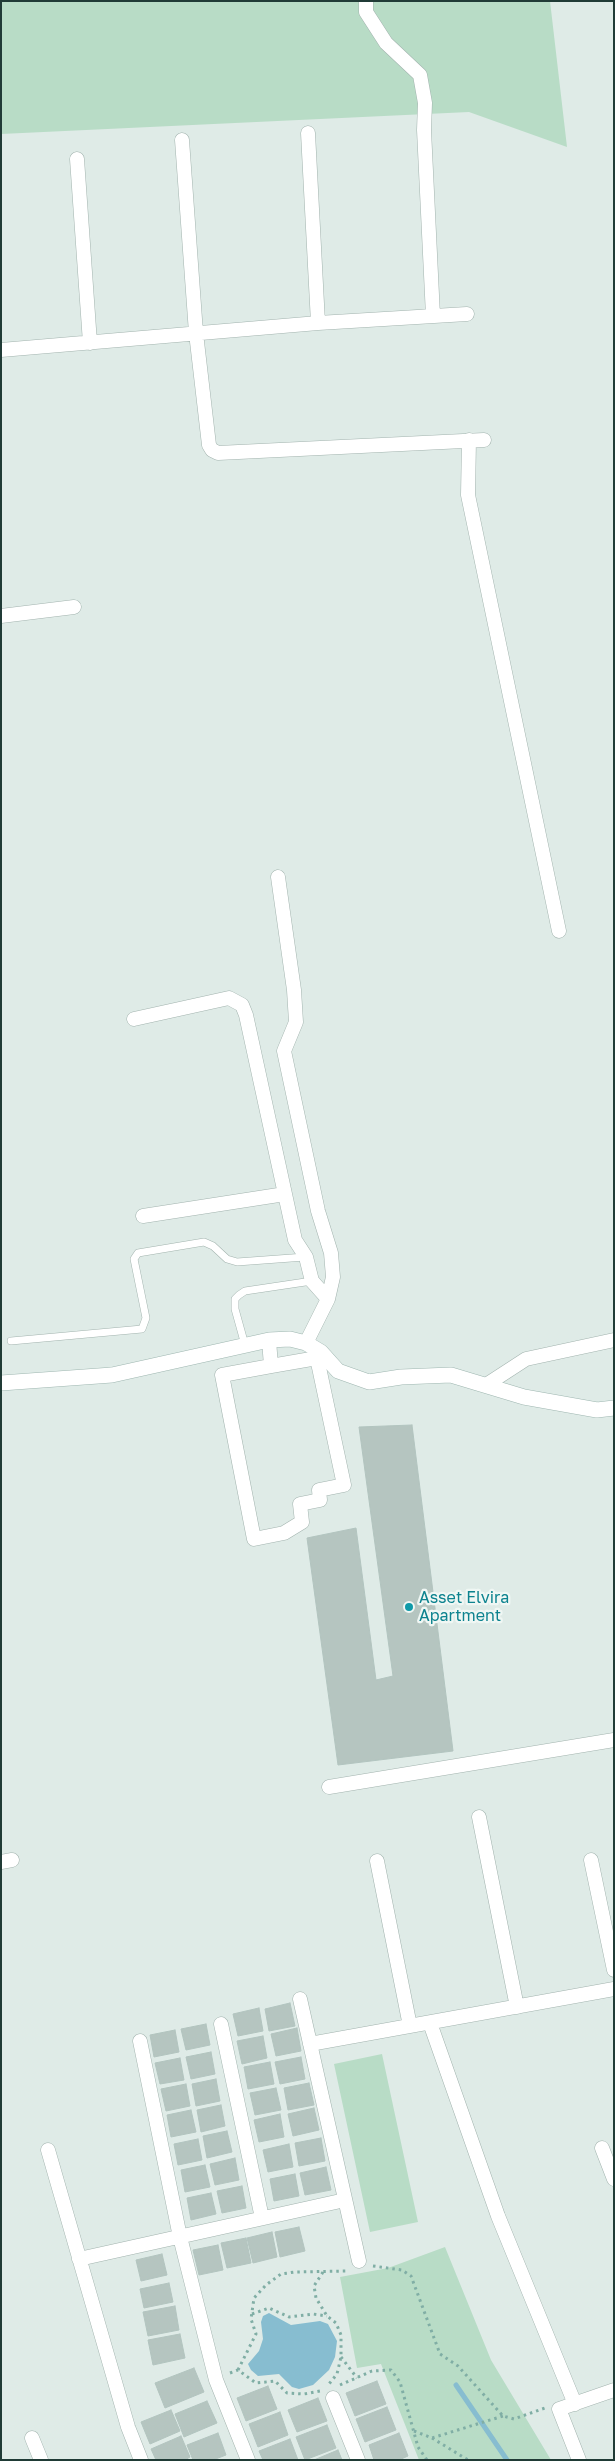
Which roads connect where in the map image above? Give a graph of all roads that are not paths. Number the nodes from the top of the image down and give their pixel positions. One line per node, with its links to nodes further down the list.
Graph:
1 (366, 1): 6 (street)
2 (308, 133): 7 (street)
3 (182, 140): 8 (street)
4 (77, 159): 9 (street)
5 (467, 314): 6 (street)
6 (434, 316): 7 (street)
7 (318, 323): 8 (street)
8 (196, 333): 9 (street); 11 (street)
9 (90, 343): 10 (street)
10 (1, 350)
11 (469, 440): 12 (street); 16 (street)
12 (484, 440)
13 (74, 607): 14 (street)
14 (1, 616)
15 (278, 877): 22 (street)
16 (558, 931)
17 (134, 1019): 18 (street)
18 (285, 1194): 19 (street); 20 (street)
19 (143, 1216)
20 (306, 1257): 21 (street); 25 (lane)
21 (312, 1282): 22 (street); 27 (lane)
22 (328, 1299): 26 (street)
23 (269, 1340): 26 (street); 27 (street); 28 (street)
24 (614, 1340): 30 (street)
25 (11, 1341)
26 (306, 1343): 30 (street)
27 (245, 1345): 29 (street)
28 (271, 1366): 28 (street)
29 (1, 1384)
30 (486, 1385): 31 (street)
31 (614, 1408)
32 (614, 1740): 33 (street)
33 (329, 1786)
34 (479, 1817): 40 (street)
35 (592, 1860): 37 (street)
36 (377, 1861): 43 (street)
37 (614, 1970)
38 (614, 1989): 40 (street)
39 (300, 1999): 45 (street)
40 (517, 2007): 41 (street)
41 (430, 2023): 43 (street); 56 (street)
42 (221, 2024): 50 (street)
43 (410, 2026): 45 (street)
44 (140, 2041): 51 (street)
45 (310, 2044): 49 (street)
46 (602, 2148): 48 (street)
47 (48, 2150): 52 (street)
48 (614, 2179)
49 (345, 2200): 50 (street); 53 (street)
50 (262, 2218): 51 (street)
51 (180, 2236): 52 (street); 60 (street)
52 (79, 2258): 59 (street)
53 (359, 2266)
54 (614, 2390): 56 (street)
55 (329, 2394): 61 (street)
56 (575, 2404): 62 (street)
57 (32, 2438): 58 (street)
58 (41, 2460)
59 (141, 2460)
60 (248, 2460)
61 (358, 2460)
62 (579, 2460)

